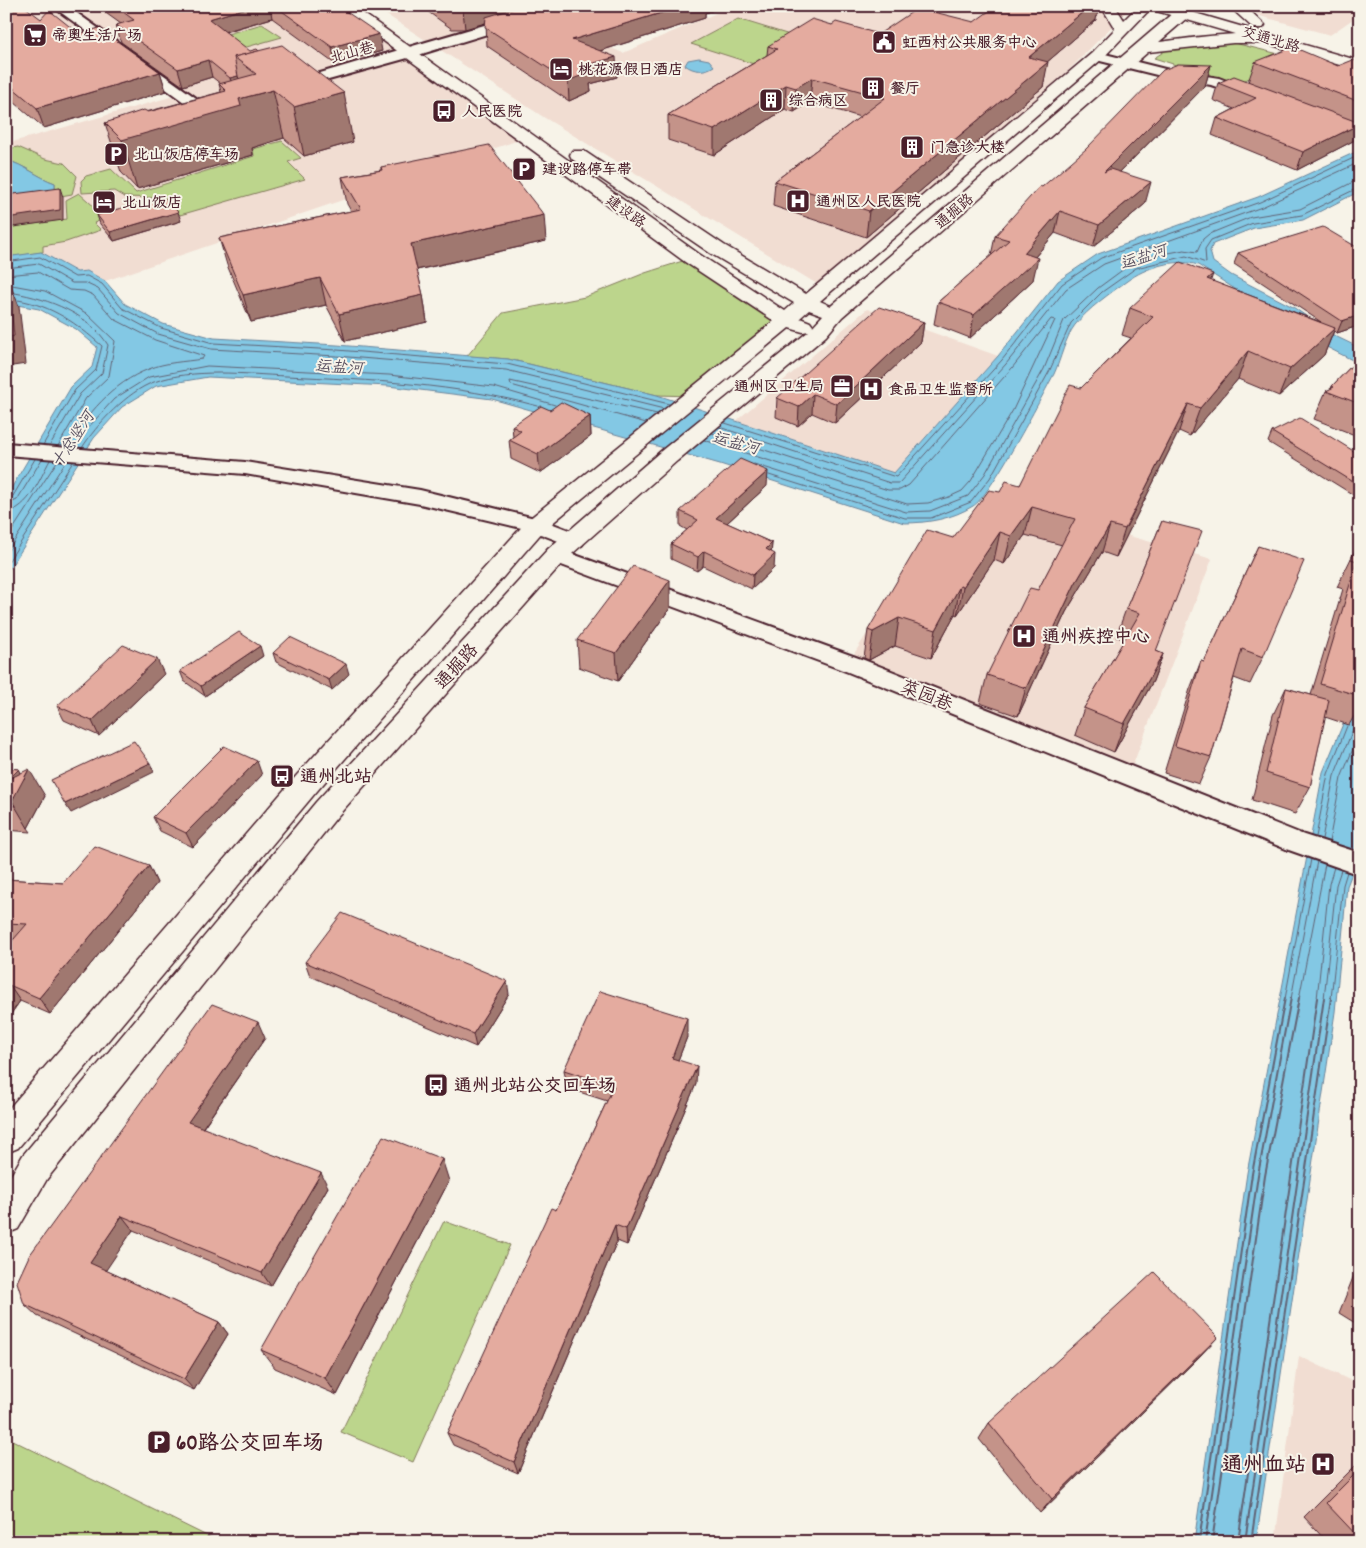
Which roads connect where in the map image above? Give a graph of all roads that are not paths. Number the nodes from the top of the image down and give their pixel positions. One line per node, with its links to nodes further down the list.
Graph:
1 (58, 6): 21 (street)
2 (343, 6): 14 (main road, 建设路)
3 (363, 6): 14 (main road, 建设路)
4 (564, 6): 14 (street, 北山巷)
5 (1108, 6): 11 (main road)
6 (1146, 6): 11 (main road, 通掘路)
7 (1155, 6): 9 (main road)
8 (1236, 6): 10 (main road)
9 (1189, 9): 10 (main road, 交通北路); 12 (main road, 交通北路); 13 (main road, 通掘路)
10 (1258, 25): 16 (main road, 交通北路)
11 (1123, 29): 15 (main road, 通掘路)
12 (1272, 39): 13 (main road); 18 (main road, 交通北路)
13 (1144, 48): 17 (main road, 通掘路)
14 (417, 51): 19 (street, 北山巷); 24 (main road, 建设路); 26 (main road, 建设路)
15 (1097, 56): 17 (street); 24 (main road, 通掘路)
16 (1360, 56)
17 (1127, 63): 20 (street); 25 (main road, 通掘路)
18 (1360, 66)
19 (279, 89)
20 (1264, 99)
21 (232, 102)
22 (1307, 116): 23 (street)
23 (1360, 138)
24 (806, 302): 25 (main road, 建设路); 26 (main road, 通掘路)
25 (835, 313): 27 (main road, 通掘路)
26 (786, 320): 27 (main road, 建设路); 29 (main road, 通掘路)
27 (819, 332): 30 (main road, 通掘路)
28 (6, 448): 29 (street, 菜园巷)
29 (536, 525): 30 (street, 菜园巷); 32 (main road, 通掘路)
30 (565, 547): 31 (street, 菜园巷); 33 (main road, 通掘路)
31 (1360, 864)
32 (6, 1137)
33 (6, 1217)

